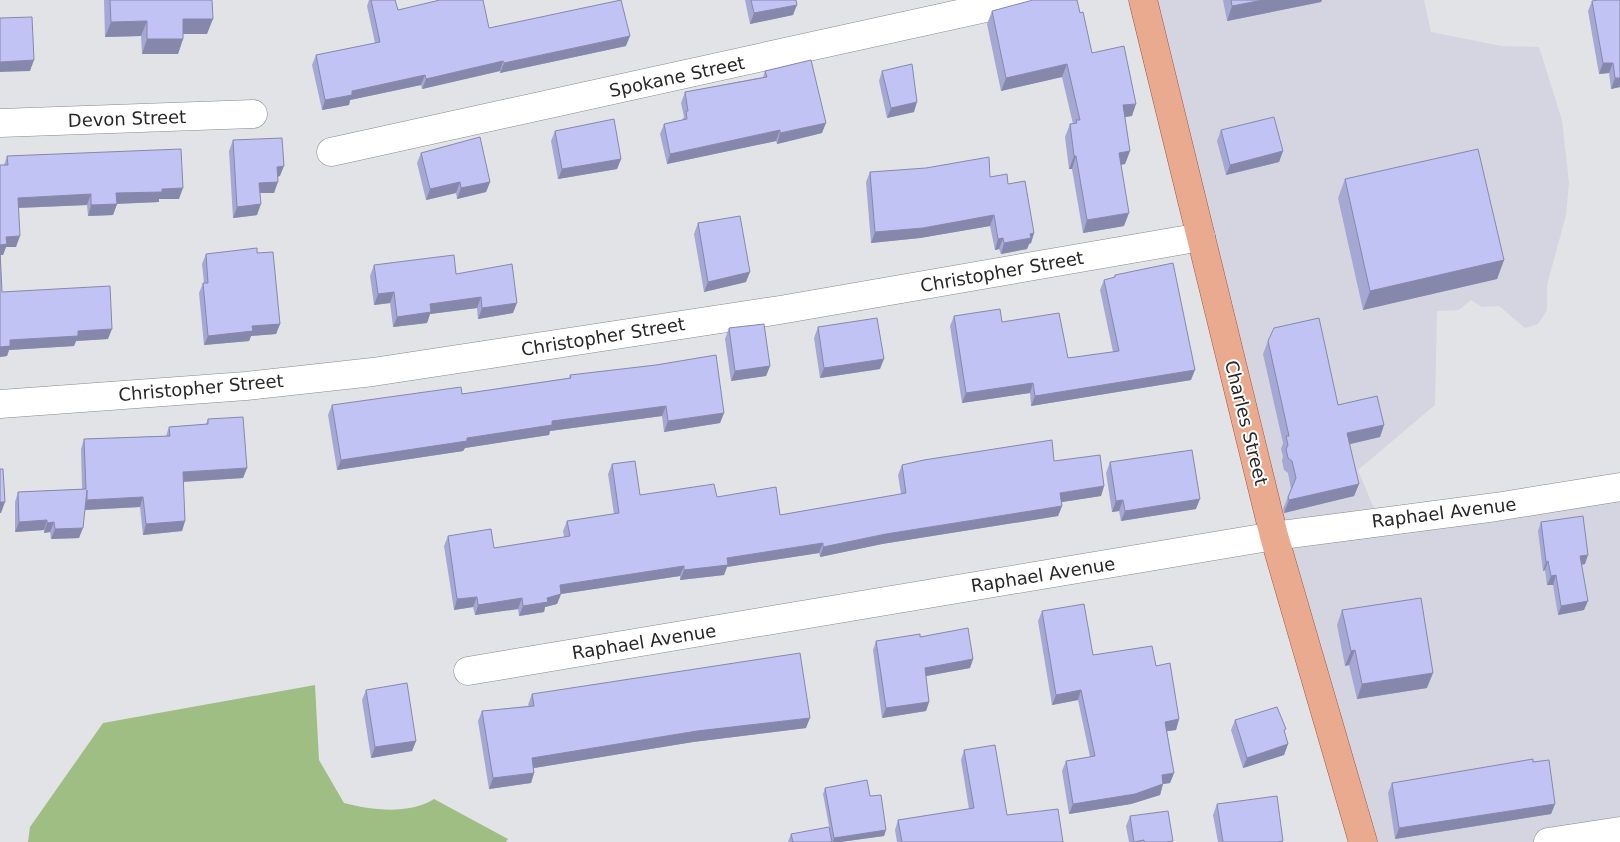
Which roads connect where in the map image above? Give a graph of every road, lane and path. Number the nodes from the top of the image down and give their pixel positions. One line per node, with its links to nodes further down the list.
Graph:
1 (1022, 0): 5 (street, Spokane Street)
2 (1143, 0): 6 (main road, Charles Street)
3 (253, 114): 4 (street, Devon Street)
4 (0, 123)
5 (331, 152)
6 (1201, 237): 7 (street, Christopher Street); 9 (main road, Charles Street)
7 (0, 404)
8 (1620, 486): 9 (street, Raphael Avenue)
9 (1274, 536): 10 (street, Raphael Avenue); 12 (main road, Charles Street)
10 (468, 671)
11 (1620, 831): 13 (street)
12 (1363, 842)
13 (1548, 842)

